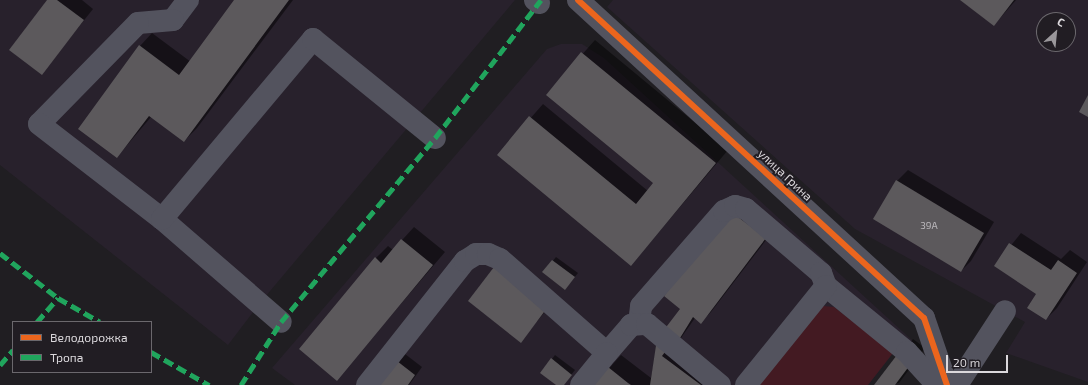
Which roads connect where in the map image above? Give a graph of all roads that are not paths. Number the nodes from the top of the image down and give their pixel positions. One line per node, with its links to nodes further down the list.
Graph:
1 (188, 0): 4 (street)
2 (578, 0): 15 (street, улица Грина)
3 (435, 138): 4 (street)
4 (162, 219): 7 (street)
5 (826, 286): 8 (street); 13 (street); 14 (street)
6 (1005, 311): 16 (street)
7 (281, 322)
8 (639, 323): 9 (street); 12 (street)
9 (607, 353): 10 (street); 11 (street)
10 (368, 385)
11 (580, 385)
12 (720, 385)
13 (746, 385)
14 (937, 385)
15 (947, 385)
16 (957, 385)

